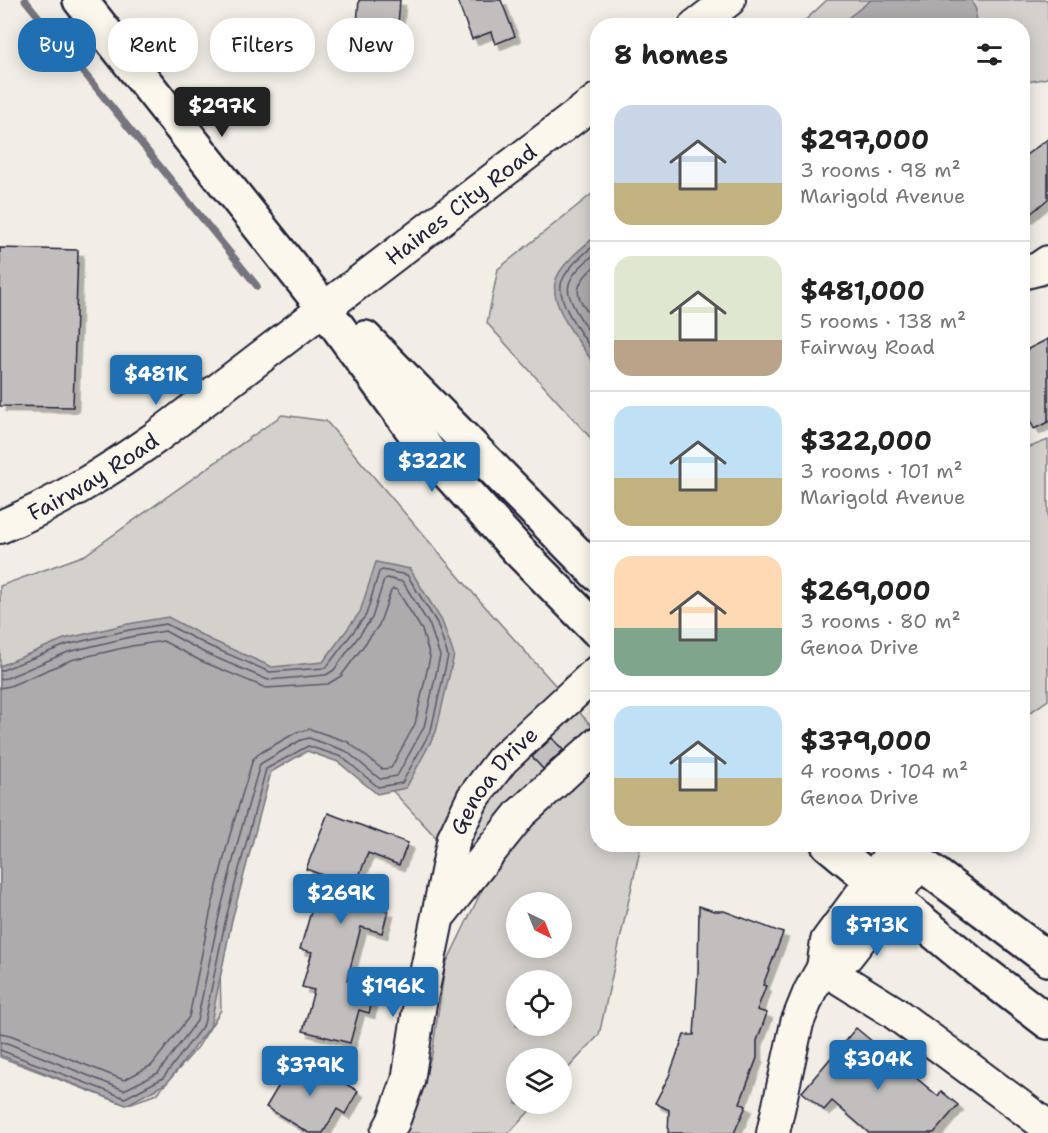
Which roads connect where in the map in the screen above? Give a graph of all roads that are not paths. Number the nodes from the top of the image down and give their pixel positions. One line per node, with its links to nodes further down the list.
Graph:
1 (80, 0): 7 (main road)
2 (729, 0): 3 (street)
3 (705, 18)
4 (590, 105): 7 (street, Haines City Road)
5 (1048, 262): 6 (street)
6 (1030, 271)
7 (324, 308): 8 (street, Fairway Road); 9 (main road); 10 (main road)
8 (0, 527)
9 (590, 567)
10 (590, 623)
11 (590, 678): 17 (street, Genoa Drive)
12 (590, 750): 17 (street, Genoa Drive)
13 (837, 852): 16 (main road)
14 (903, 852): 16 (street)
15 (905, 852): 18 (main road)
16 (881, 890): 19 (street); 20 (main road)
17 (438, 917): 22 (street, Genoa Drive)
18 (1048, 959)
19 (823, 968): 21 (street); 23 (street)
20 (1048, 1022)
21 (1048, 1127)
22 (387, 1133)
23 (773, 1133)

